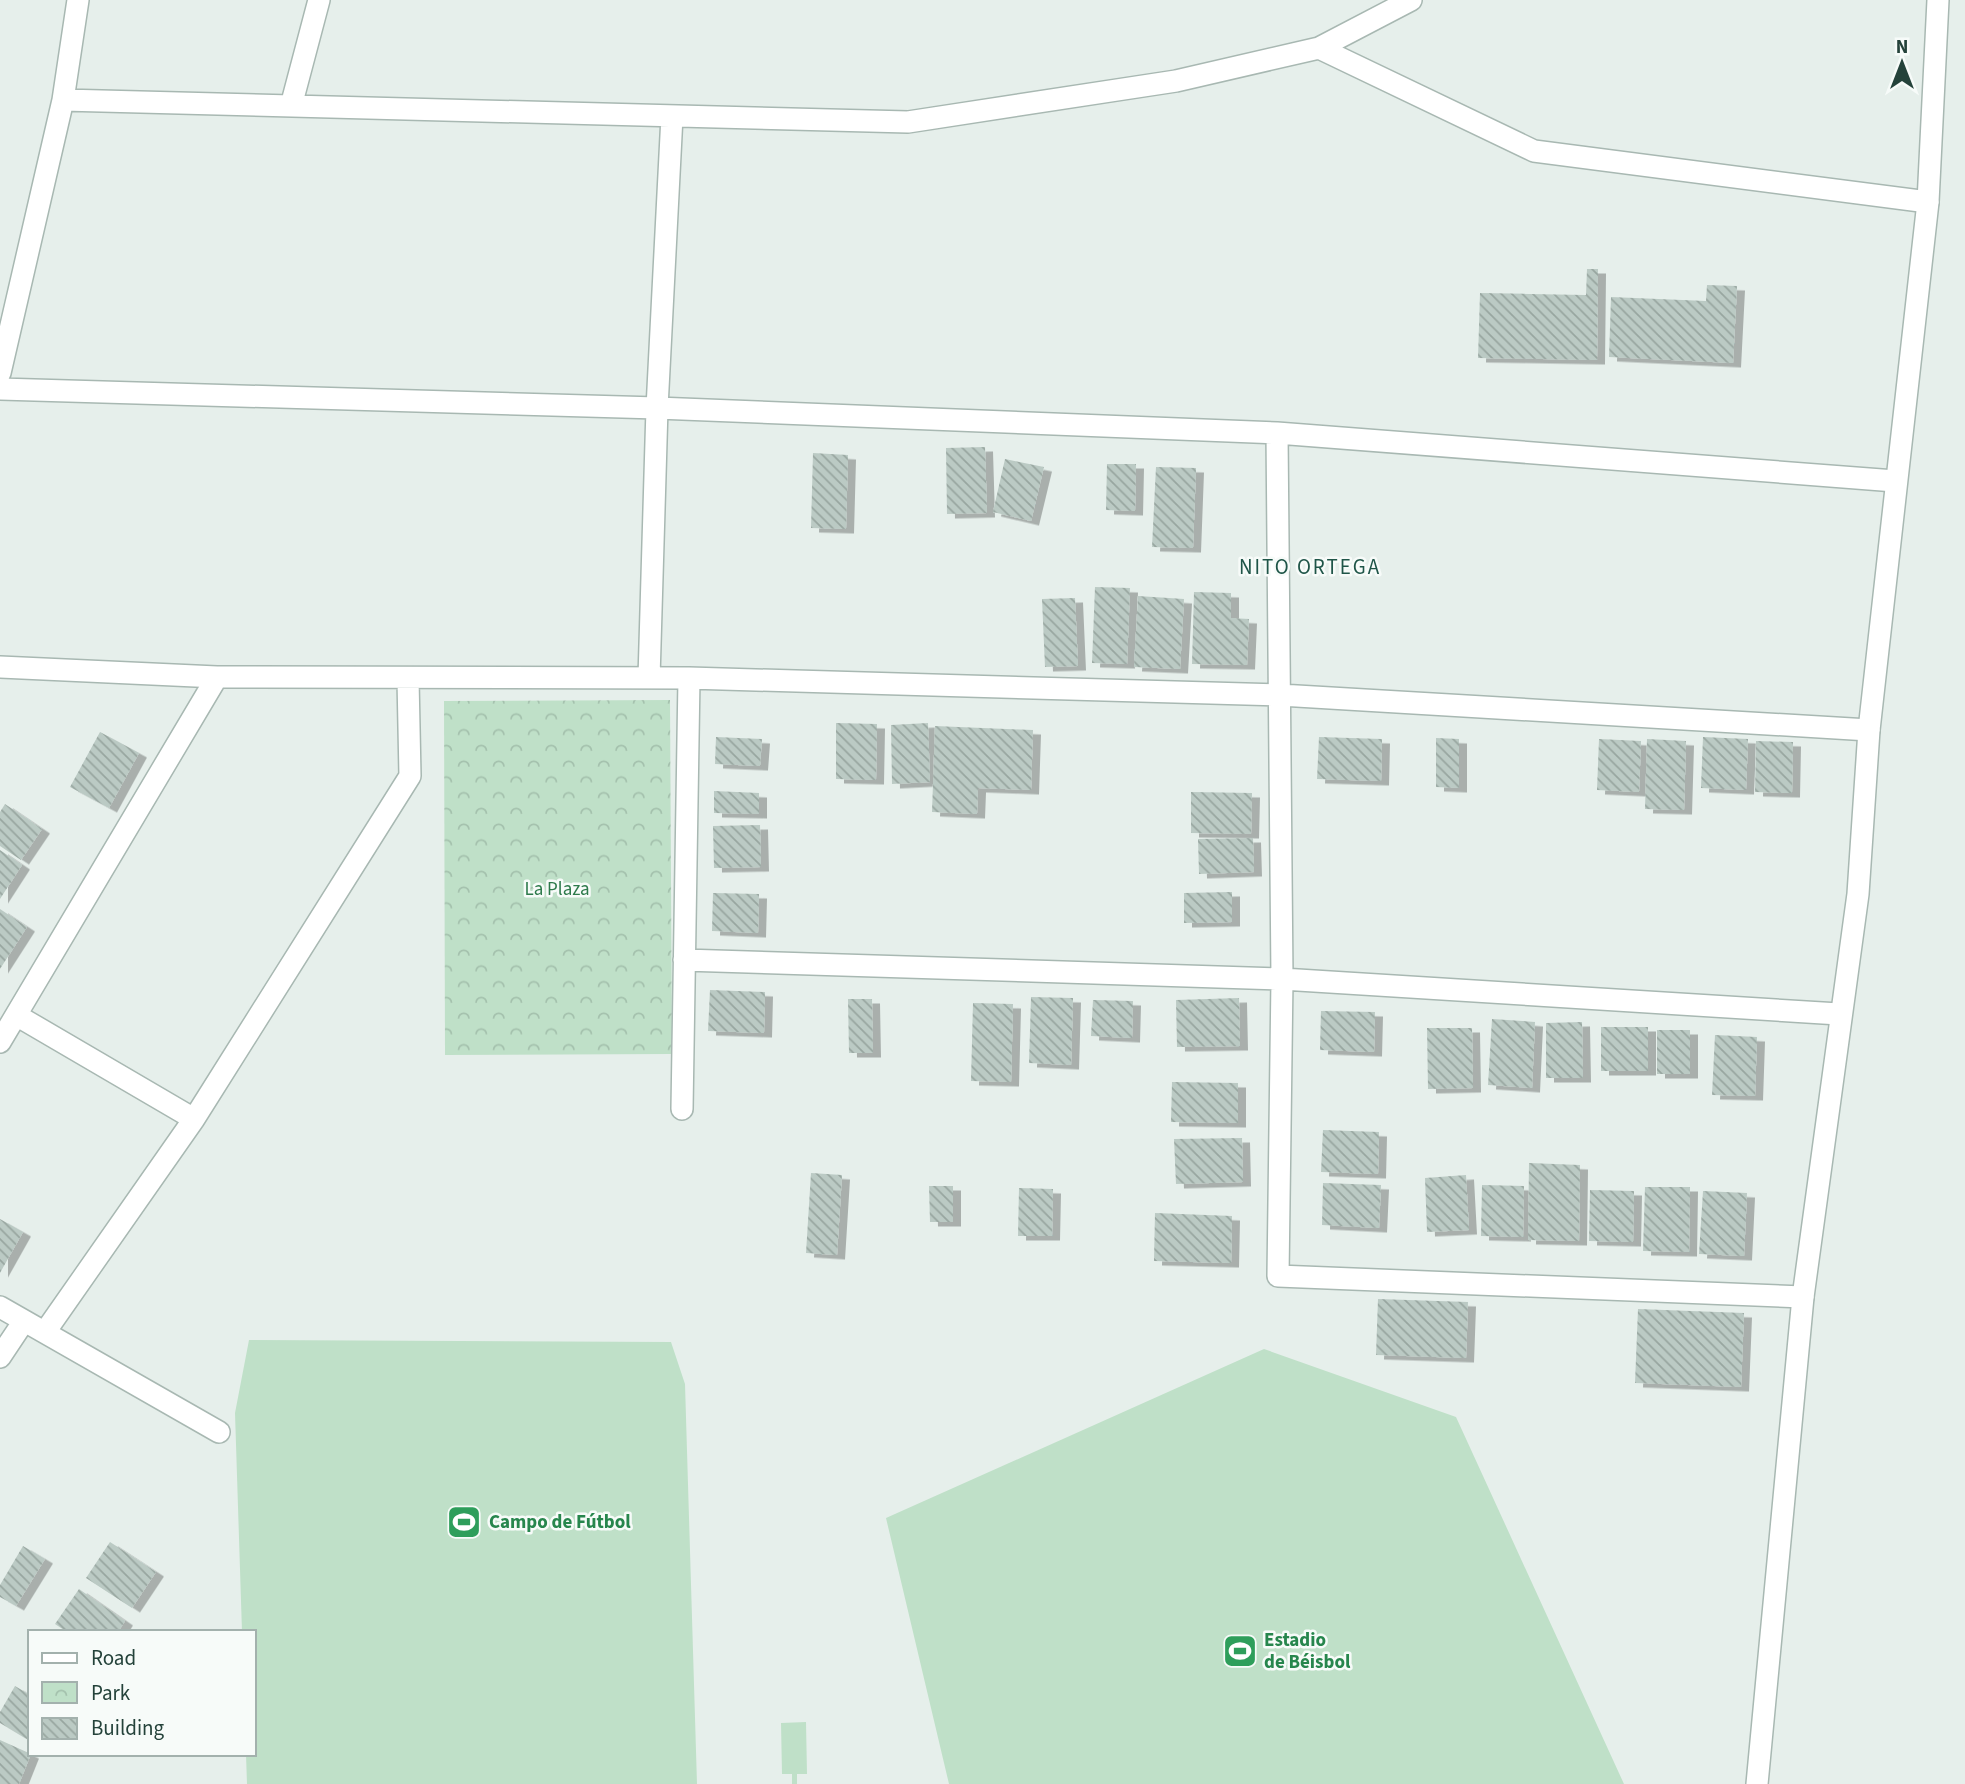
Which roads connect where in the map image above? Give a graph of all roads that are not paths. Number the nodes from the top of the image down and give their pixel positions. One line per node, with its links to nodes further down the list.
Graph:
1 (78, 0): 6 (street)
2 (319, 0): 7 (street)
3 (1411, 0): 5 (street)
4 (1938, 0): 9 (street)
5 (1319, 48): 8 (street); 9 (street)
6 (63, 100): 7 (street); 10 (street)
7 (292, 106): 8 (street)
8 (673, 116): 12 (street)
9 (1928, 202): 14 (street)
10 (0, 373)
11 (0, 389): 12 (street)
12 (657, 408): 13 (street); 17 (street)
13 (1277, 433): 14 (street); 20 (street)
14 (1895, 481): 21 (street)
15 (0, 667): 16 (street)
16 (217, 677): 19 (street); 25 (street)
17 (649, 678): 18 (street); 19 (street)
18 (689, 678): 20 (street); 22 (street)
19 (408, 679): 28 (street)
20 (1280, 695): 21 (street); 23 (street)
21 (1869, 730): 24 (street)
22 (684, 960): 23 (street); 27 (street)
23 (1282, 979): 24 (street); 29 (street)
24 (1839, 1014): 29 (street)
25 (16, 1016): 26 (street); 28 (street)
26 (0, 1042)
27 (682, 1109)
28 (194, 1119): 32 (street)
29 (1803, 1297): 35 (street)
30 (0, 1307): 31 (street)
31 (24, 1321): 32 (street); 33 (street)
32 (45, 1332): 34 (street)
33 (0, 1357)
34 (219, 1432)
35 (1757, 1784)

